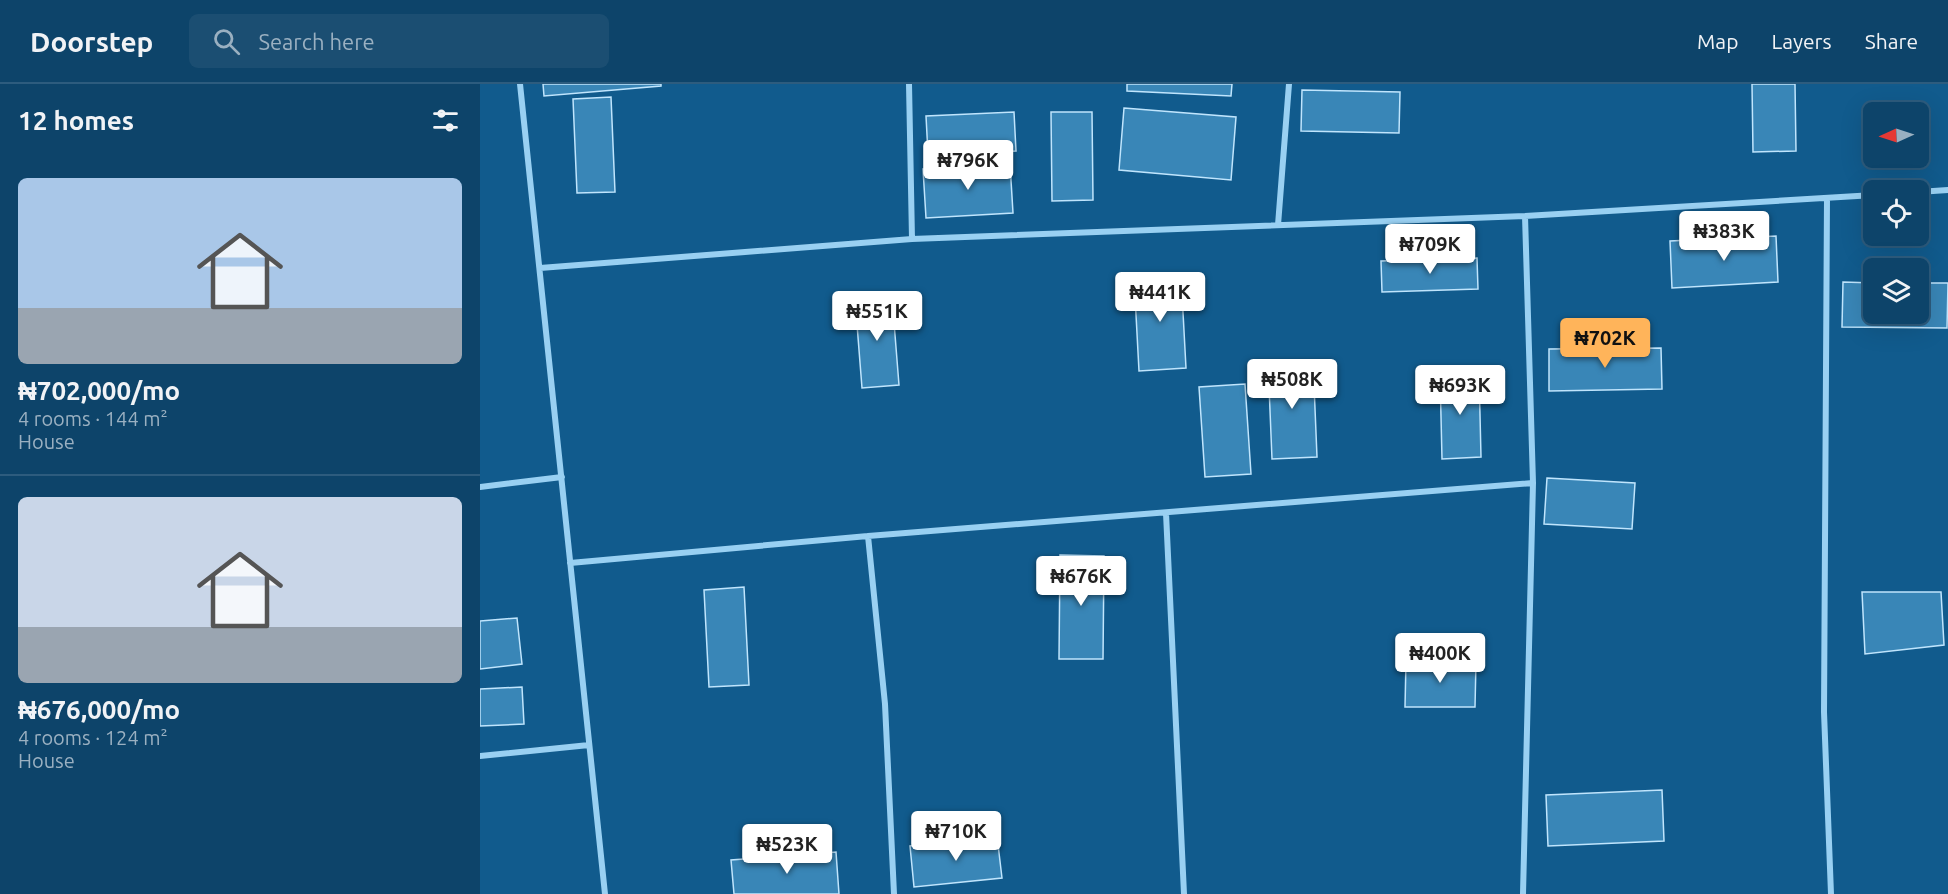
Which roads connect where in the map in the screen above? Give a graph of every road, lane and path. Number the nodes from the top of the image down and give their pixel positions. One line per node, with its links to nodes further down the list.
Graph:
1 (520, 84): 11 (street)
2 (909, 84): 10 (street)
3 (1289, 84): 9 (street)
4 (1948, 190): 5 (street)
5 (1929, 191)
6 (1863, 196): 7 (street)
7 (1827, 198): 8 (street); 24 (street)
8 (1525, 216): 9 (street); 13 (street)
9 (1278, 225): 10 (street)
10 (912, 239): 11 (street)
11 (540, 267): 12 (street)
12 (562, 477): 14 (street); 17 (street)
13 (1533, 483): 15 (street); 23 (street)
14 (480, 487)
15 (1166, 513): 16 (street); 22 (street)
16 (868, 536): 17 (street); 21 (street)
17 (570, 564): 18 (street)
18 (589, 745): 19 (street); 20 (street)
19 (480, 756)
20 (605, 894)
21 (894, 894)
22 (1184, 894)
23 (1523, 894)
24 (1831, 894)

